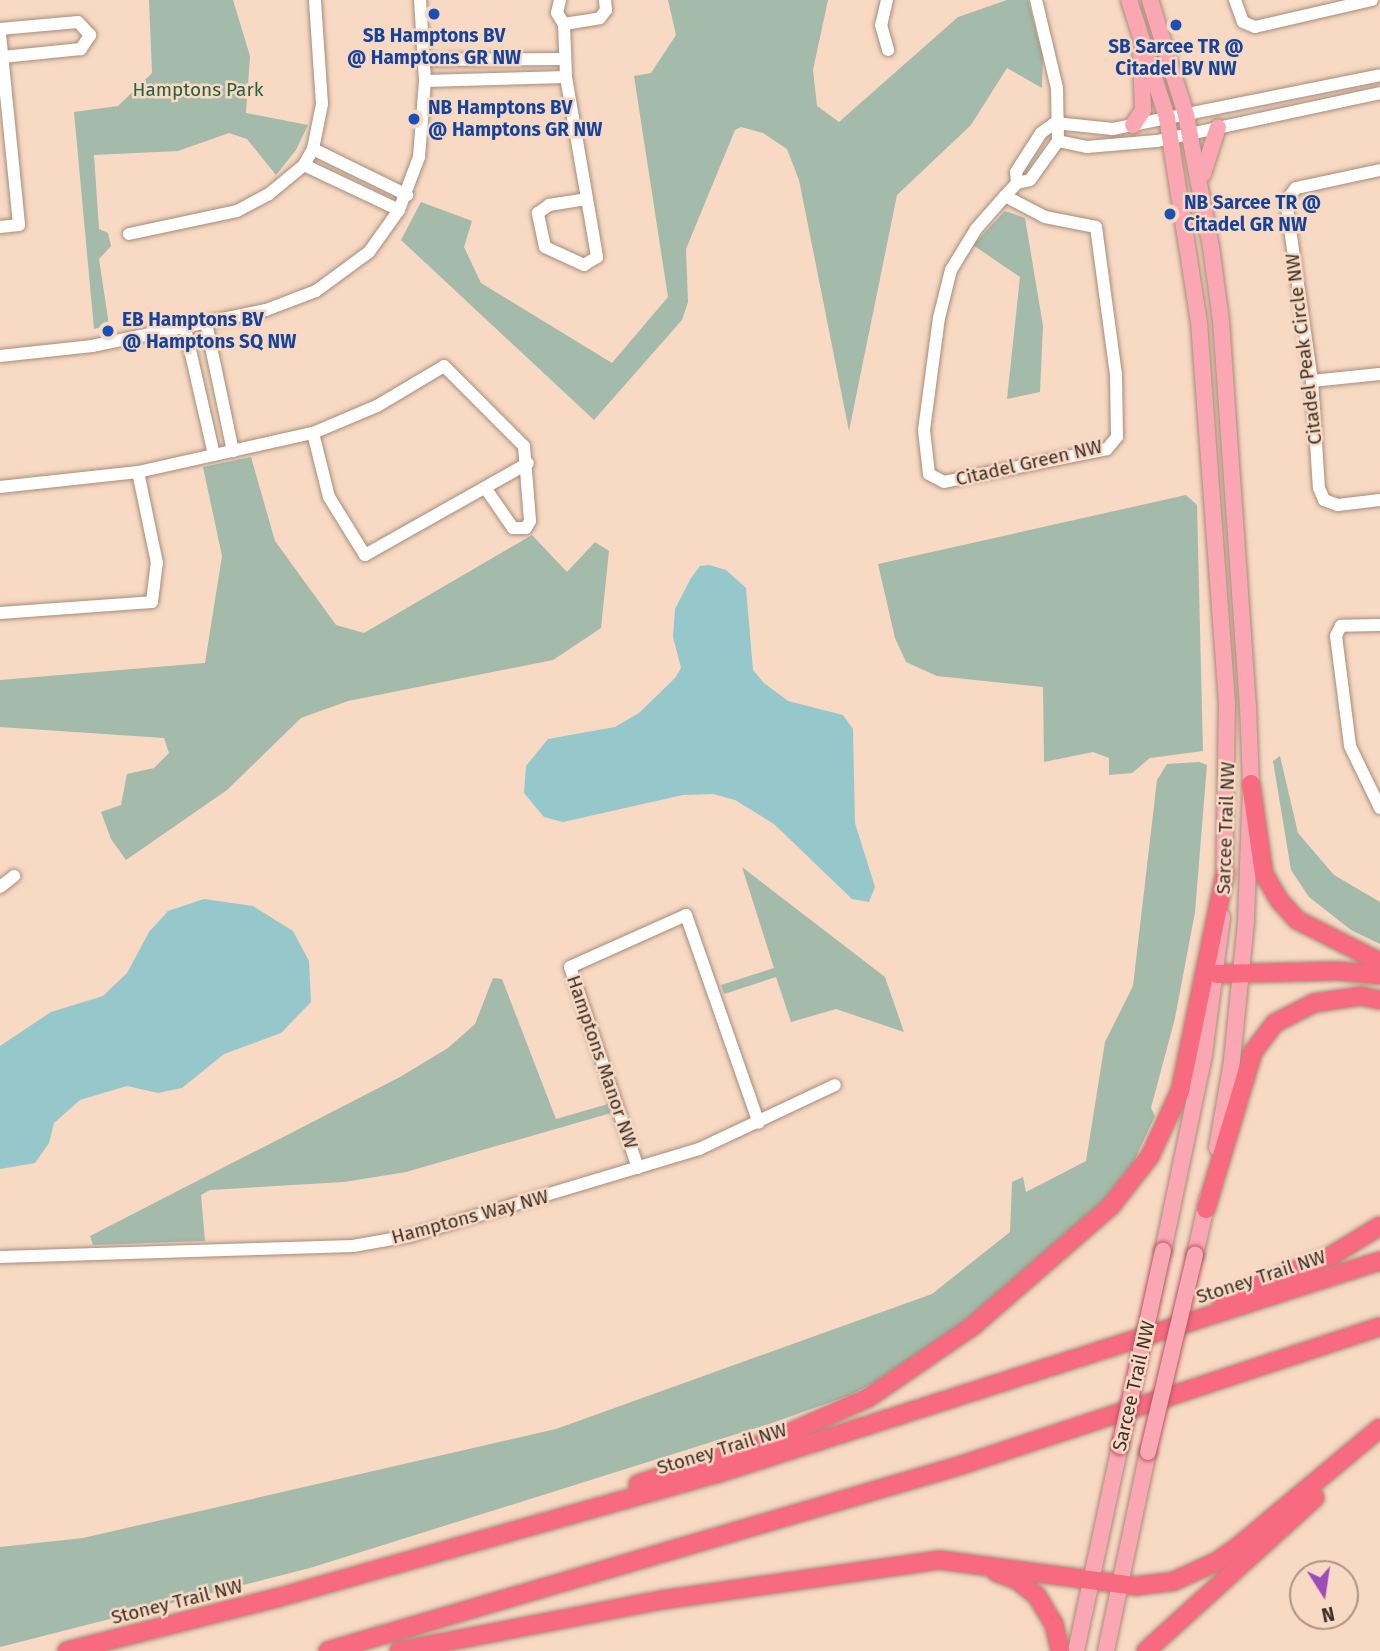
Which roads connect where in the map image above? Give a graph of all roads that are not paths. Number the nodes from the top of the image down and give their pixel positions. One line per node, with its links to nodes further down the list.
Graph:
1 (315, 0): 30 (street)
2 (420, 0): 17 (street)
3 (560, 0): 11 (street)
4 (605, 0): 11 (street)
5 (887, 0): 14 (street)
6 (1036, 0): 24 (street)
7 (1129, 0): 12 (main road, Sarcee Trail NW)
8 (1150, 0): 22 (main road, Sarcee Trail NW)
9 (1235, 0): 10 (street)
10 (1372, 0)
11 (564, 24): 16 (street)
12 (1138, 29): 23 (main road, Sarcee Trail NW); 25 (main road)
13 (0, 31): 15 (street); 15 (street)
14 (888, 50)
15 (2, 57): 39 (street)
16 (564, 59): 17 (street); 19 (street)
17 (424, 60): 20 (street)
18 (1380, 75): 22 (street)
19 (566, 77): 20 (street); 37 (street)
20 (425, 81): 35 (street)
21 (1380, 93): 26 (street)
22 (1186, 115): 23 (street); 27 (main road, Sarcee Trail NW)
23 (1167, 118): 25 (street); 28 (main road, Sarcee Trail NW)
24 (1055, 123): 25 (street); 29 (street); 33 (street, Citadel Green NW)
25 (1133, 125)
26 (1218, 127): 27 (street); 34 (main road)
27 (1190, 133): 28 (street); 34 (main road, Sarcee Trail NW)
28 (1170, 138): 29 (street); 58 (main road, Sarcee Trail NW)
29 (1058, 141): 33 (street, Citadel Green NW)
30 (313, 149): 31 (street); 35 (street)
31 (304, 165): 38 (street); 40 (street)
32 (1380, 170): 45 (street, Citadel Peak Circle NW)
33 (1017, 183): 36 (street, Citadel Green NW)
34 (1202, 191): 56 (main road, Sarcee Trail NW)
35 (407, 195): 38 (street)
36 (1005, 196): 36 (street, Citadel Green NW)
37 (585, 199): 37 (street)
38 (399, 210): 41 (street)
39 (0, 228)
40 (128, 234)
41 (206, 323): 42 (street); 47 (street)
42 (185, 328): 43 (street); 48 (street)
43 (0, 356)
44 (1380, 374): 45 (street)
45 (1312, 381): 53 (street, Citadel Peak Circle NW)
46 (313, 433): 47 (street); 49 (street); 52 (street)
47 (233, 451): 48 (street)
48 (214, 455): 50 (street)
49 (528, 463): 52 (street); 52 (street)
50 (138, 472): 51 (street); 54 (street)
51 (0, 487)
52 (486, 489)
53 (1380, 500)
54 (0, 613)
55 (1380, 625): 57 (street)
56 (1251, 784): 61 (highway); 62 (main road, Sarcee Trail NW)
57 (1380, 808)
58 (1225, 873): 63 (main road, Sarcee Trail NW); 80 (highway)
59 (14, 876): 60 (street)
60 (0, 887)
61 (1380, 962)
62 (1242, 973): 63 (highway); 64 (highway); 69 (main road, Sarcee Trail NW)
63 (1217, 974): 78 (main road, Sarcee Trail NW, bridge)
64 (1380, 975)
65 (1380, 1000): 69 (highway)
66 (835, 1085): 67 (street, Hamptons Way NW)
67 (759, 1124): 68 (street, Hamptons Way NW); 68 (street, Hamptons Manor NW)
68 (638, 1168): 71 (street, Hamptons Way NW)
69 (1206, 1209): 79 (main road, Sarcee Trail NW, bridge)
70 (1380, 1226): 74 (highway)
71 (0, 1257)
72 (1380, 1261): 74 (highway, Stoney Trail NW)
73 (1380, 1328): 82 (highway)
74 (993, 1387): 80 (highway, Stoney Trail NW)
75 (1380, 1429): 79 (highway)
76 (1380, 1440): 87 (highway)
77 (877, 1566): 78 (highway); 83 (highway); 84 (highway)
78 (1091, 1578): 79 (highway); 85 (main road, Sarcee Trail NW)
79 (1121, 1583): 86 (main road, Sarcee Trail NW)
80 (248, 1605): 81 (highway, Stoney Trail NW)
81 (67, 1651)
82 (328, 1651)
83 (398, 1651)
84 (1060, 1651)
85 (1076, 1651)
86 (1106, 1651)
87 (1146, 1651)

